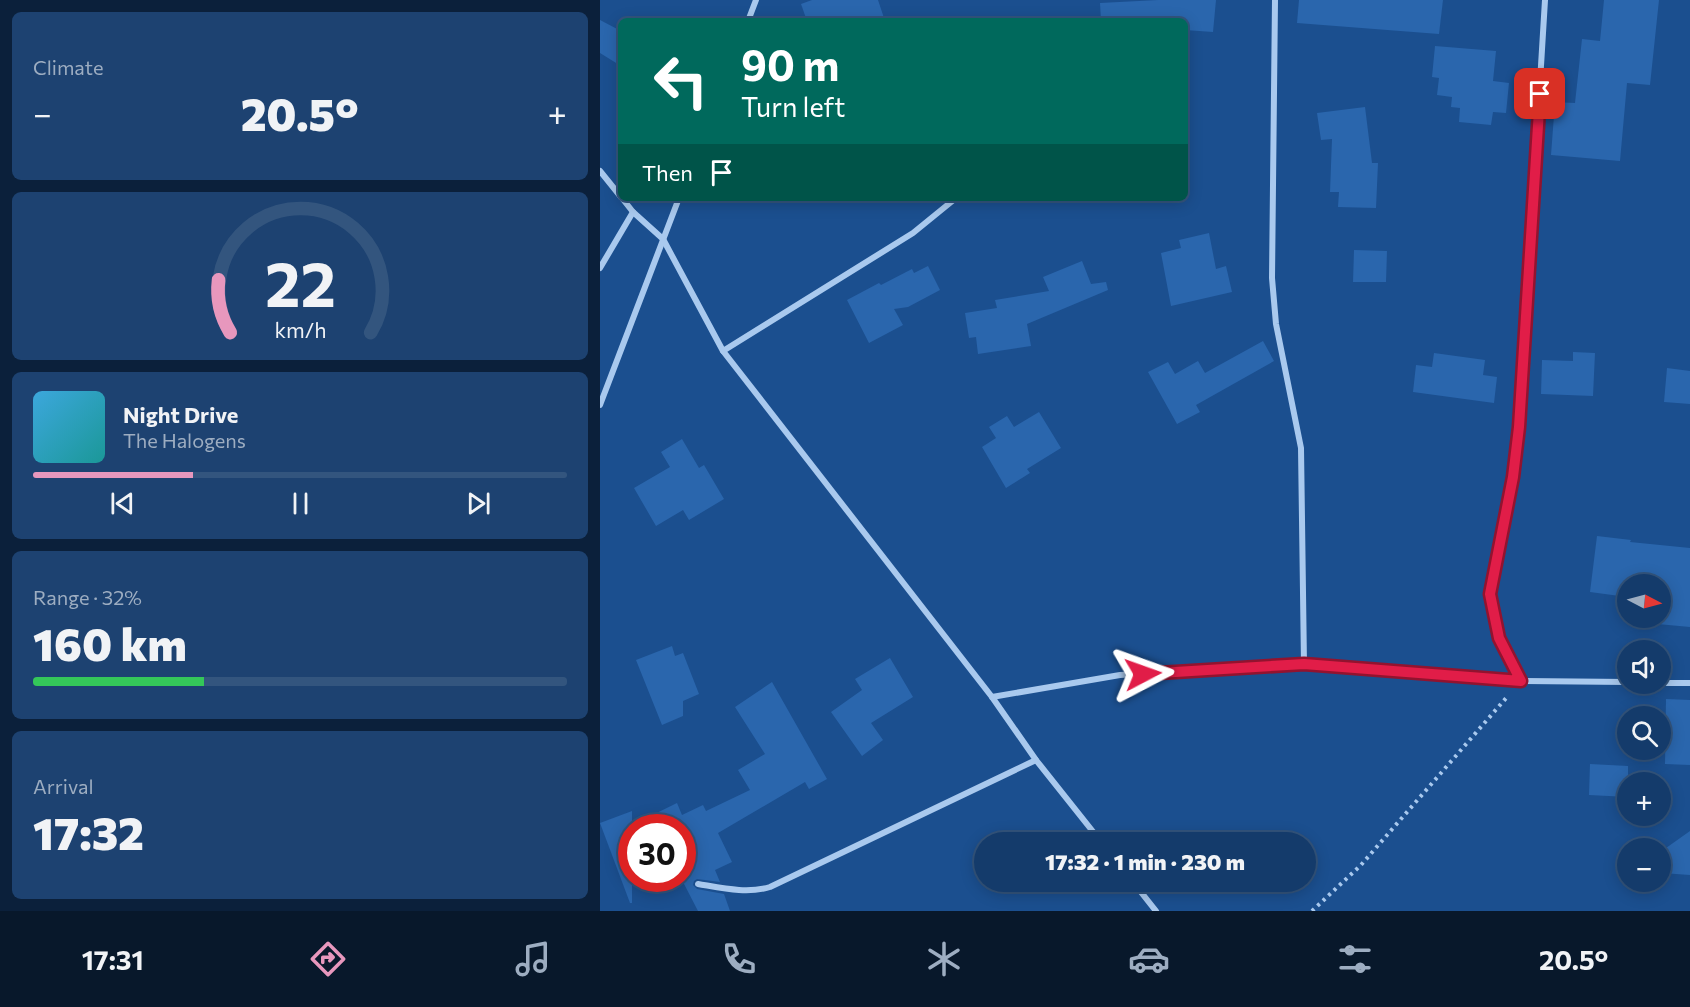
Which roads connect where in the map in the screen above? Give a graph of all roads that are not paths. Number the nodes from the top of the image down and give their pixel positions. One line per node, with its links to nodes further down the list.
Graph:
1 (756, 0): 4 (street)
2 (1275, 0): 15 (street)
3 (1545, 0): 16 (street)
4 (748, 18)
5 (600, 171): 6 (street)
6 (618, 194)
7 (624, 201): 10 (street)
8 (678, 201): 11 (street)
9 (952, 201): 13 (street)
10 (633, 212): 11 (street); 12 (street)
11 (663, 239): 13 (street); 14 (street)
12 (600, 268)
13 (723, 351): 20 (street)
14 (600, 405)
15 (1304, 664): 16 (street); 20 (street)
16 (1521, 681): 17 (street)
17 (1617, 682)
18 (1671, 683): 19 (street)
19 (1690, 683)
20 (992, 697): 21 (street)
21 (1036, 760): 22 (street); 23 (street)
22 (1093, 832)
23 (698, 884)
24 (1141, 892): 25 (street)
25 (1156, 911)

